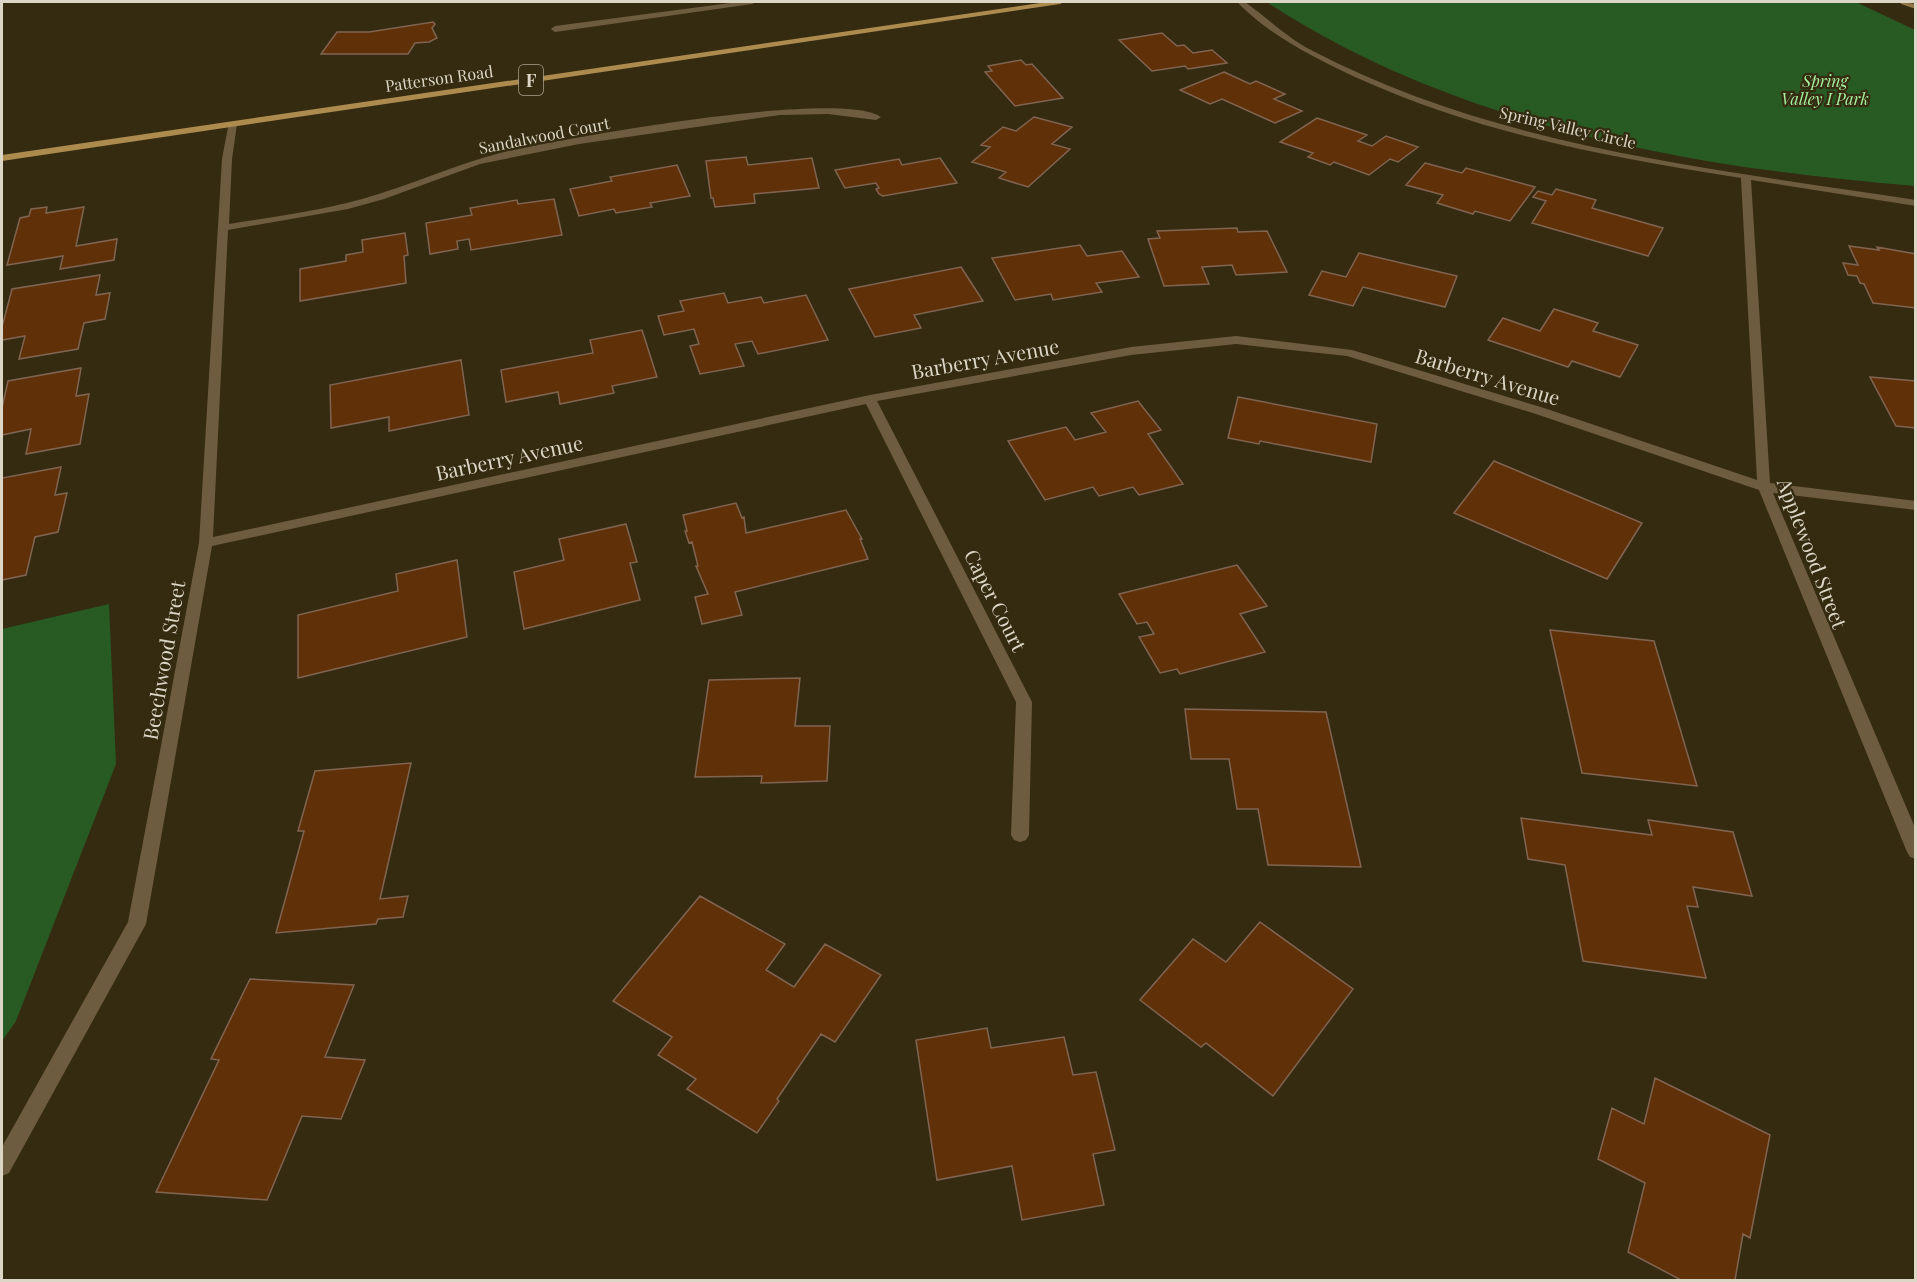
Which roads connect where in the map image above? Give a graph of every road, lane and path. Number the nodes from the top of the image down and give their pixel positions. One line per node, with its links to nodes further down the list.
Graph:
1 (752, 2): 6 (street)
2 (1060, 2): 8 (main road, Patterson Road / F)
3 (1241, 2): 10 (street, Spring Valley Circle)
4 (1904, 2): 5 (main road)
5 (1916, 7)
6 (555, 29)
7 (876, 117): 12 (street, Sandalwood Court)
8 (232, 124): 9 (main road, Patterson Road / F); 12 (street, Beechwood Street)
9 (2, 158)
10 (1746, 177): 11 (street, Spring Valley Circle); 14 (street, Applewood Street)
11 (1916, 203)
12 (223, 228): 16 (street, Beechwood Street)
13 (870, 399): 14 (street, Barberry Avenue); 16 (street, Barberry Avenue); 17 (street, Caper Court)
14 (1764, 488): 15 (street, Barberry Avenue); 18 (street, Applewood Street)
15 (1916, 506)
16 (206, 543): 19 (street, Beechwood Street)
17 (1020, 835)
18 (1916, 852)
19 (2, 1166)

